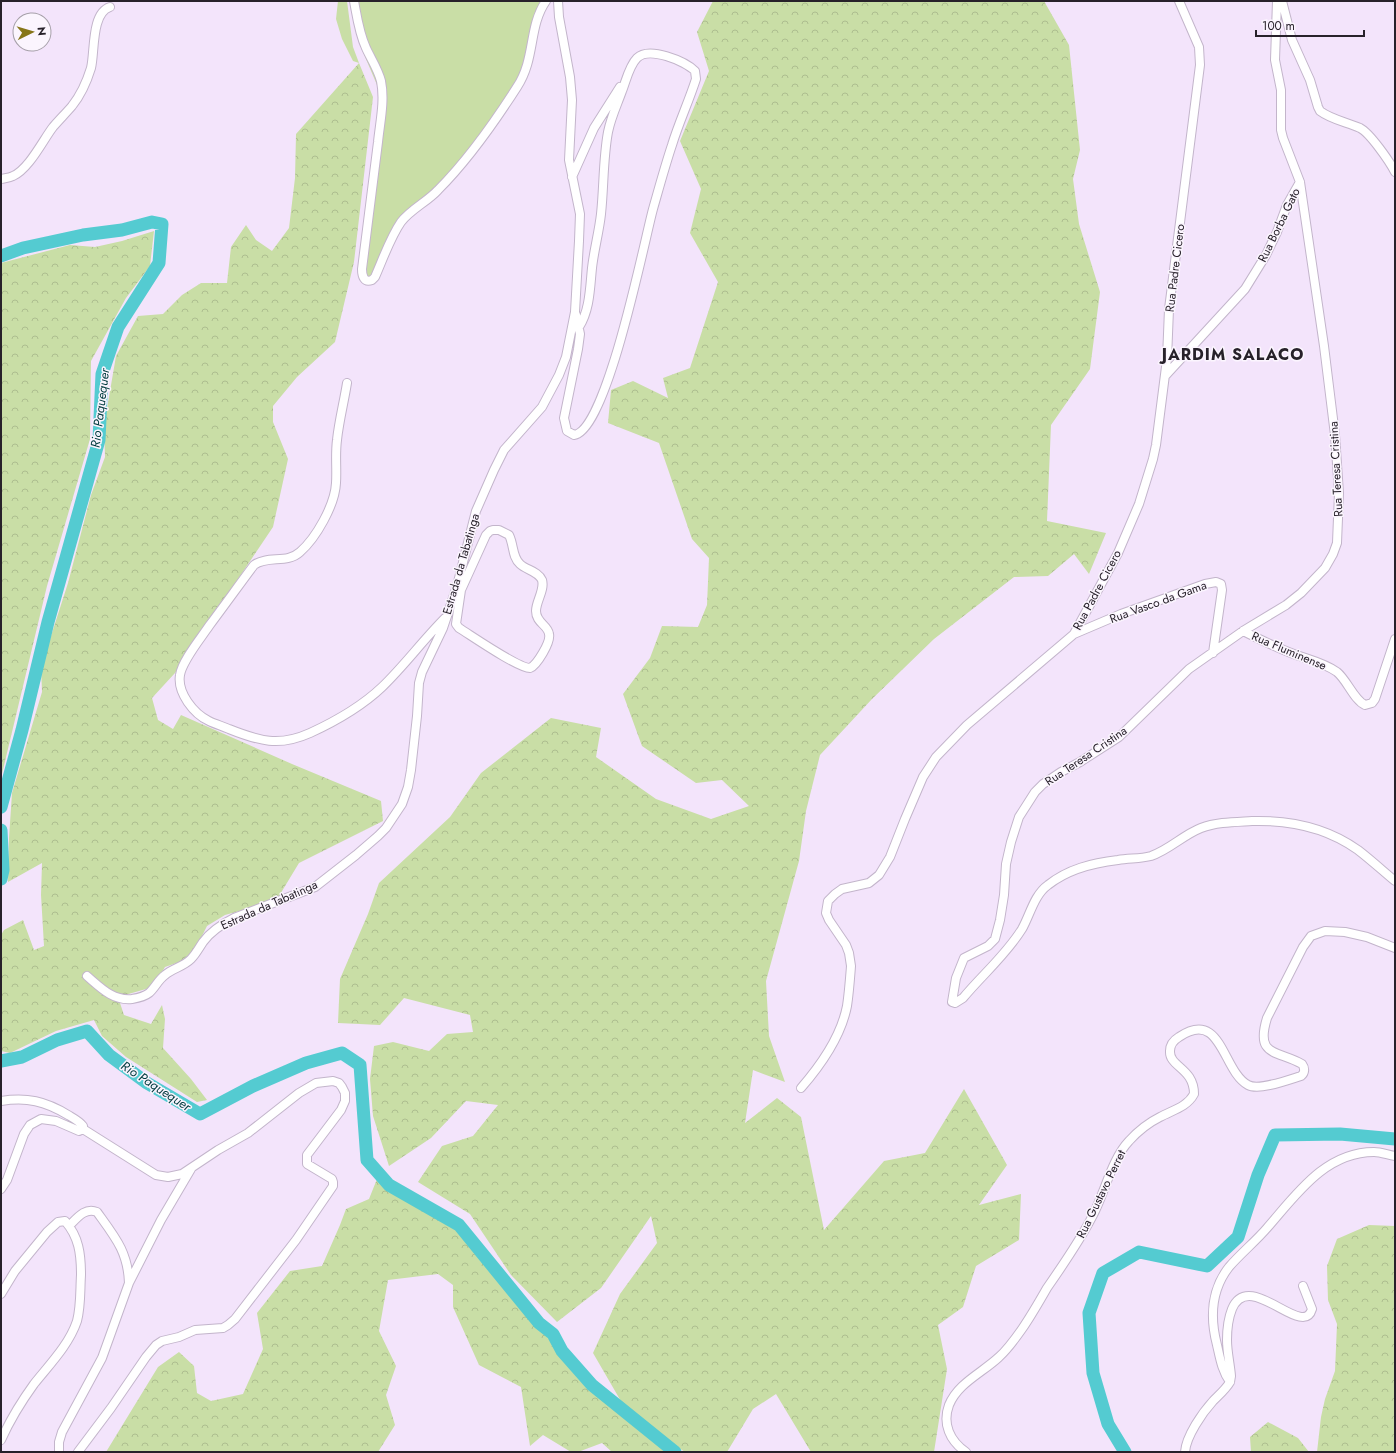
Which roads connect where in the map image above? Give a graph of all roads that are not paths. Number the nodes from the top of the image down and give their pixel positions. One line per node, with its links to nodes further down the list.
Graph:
1 (354, 1): 2 (street)
2 (546, 1)
3 (558, 1): 10 (street, Estrada da Tabatinga)
4 (1178, 1): 15 (street, Rua Padre Cicero)
5 (1277, 1): 12 (street, Rua Teresa Cristina)
6 (1282, 1): 9 (street)
7 (110, 7): 11 (street)
8 (626, 78): 10 (street); 14 (street); 14 (street)
9 (1395, 172)
10 (572, 177): 13 (street, Estrada da Tabatinga)
11 (1, 179)
12 (1300, 182): 15 (street, Rua Borba Gato); 19 (street, Rua Teresa Cristina)
13 (575, 312): 14 (street); 17 (street, Estrada da Tabatinga)
14 (579, 327)
15 (1165, 376): 20 (street, Rua Padre Cicero)
16 (347, 383): 18 (street)
17 (458, 590): 17 (street); 18 (street, Estrada da Tabatinga)
18 (447, 616): 25 (street, Estrada da Tabatinga)
19 (1243, 631): 21 (street, Rua Fluminense); 22 (street, Rua Teresa Cristina)
20 (1074, 634): 22 (street, Rua Vasco da Gama); 26 (street, Rua Padre Cicero)
21 (1395, 639)
22 (1212, 653): 23 (street, Rua Teresa Cristina)
23 (1395, 881)
24 (1395, 948): 40 (street, Rua Gustavo Perret)
25 (87, 976)
26 (801, 1088)
27 (1, 1101): 28 (street)
28 (83, 1129): 30 (street); 31 (street)
29 (1395, 1156): 36 (street)
30 (192, 1169): 33 (street); 39 (street)
31 (1, 1189)
32 (68, 1226): 33 (street); 35 (street); 37 (street)
33 (129, 1283): 38 (street)
34 (1303, 1286): 36 (street)
35 (1, 1294)
36 (1230, 1382): 41 (street)
37 (1, 1440)
38 (59, 1452)
39 (78, 1452)
40 (966, 1452)
41 (1185, 1452)

